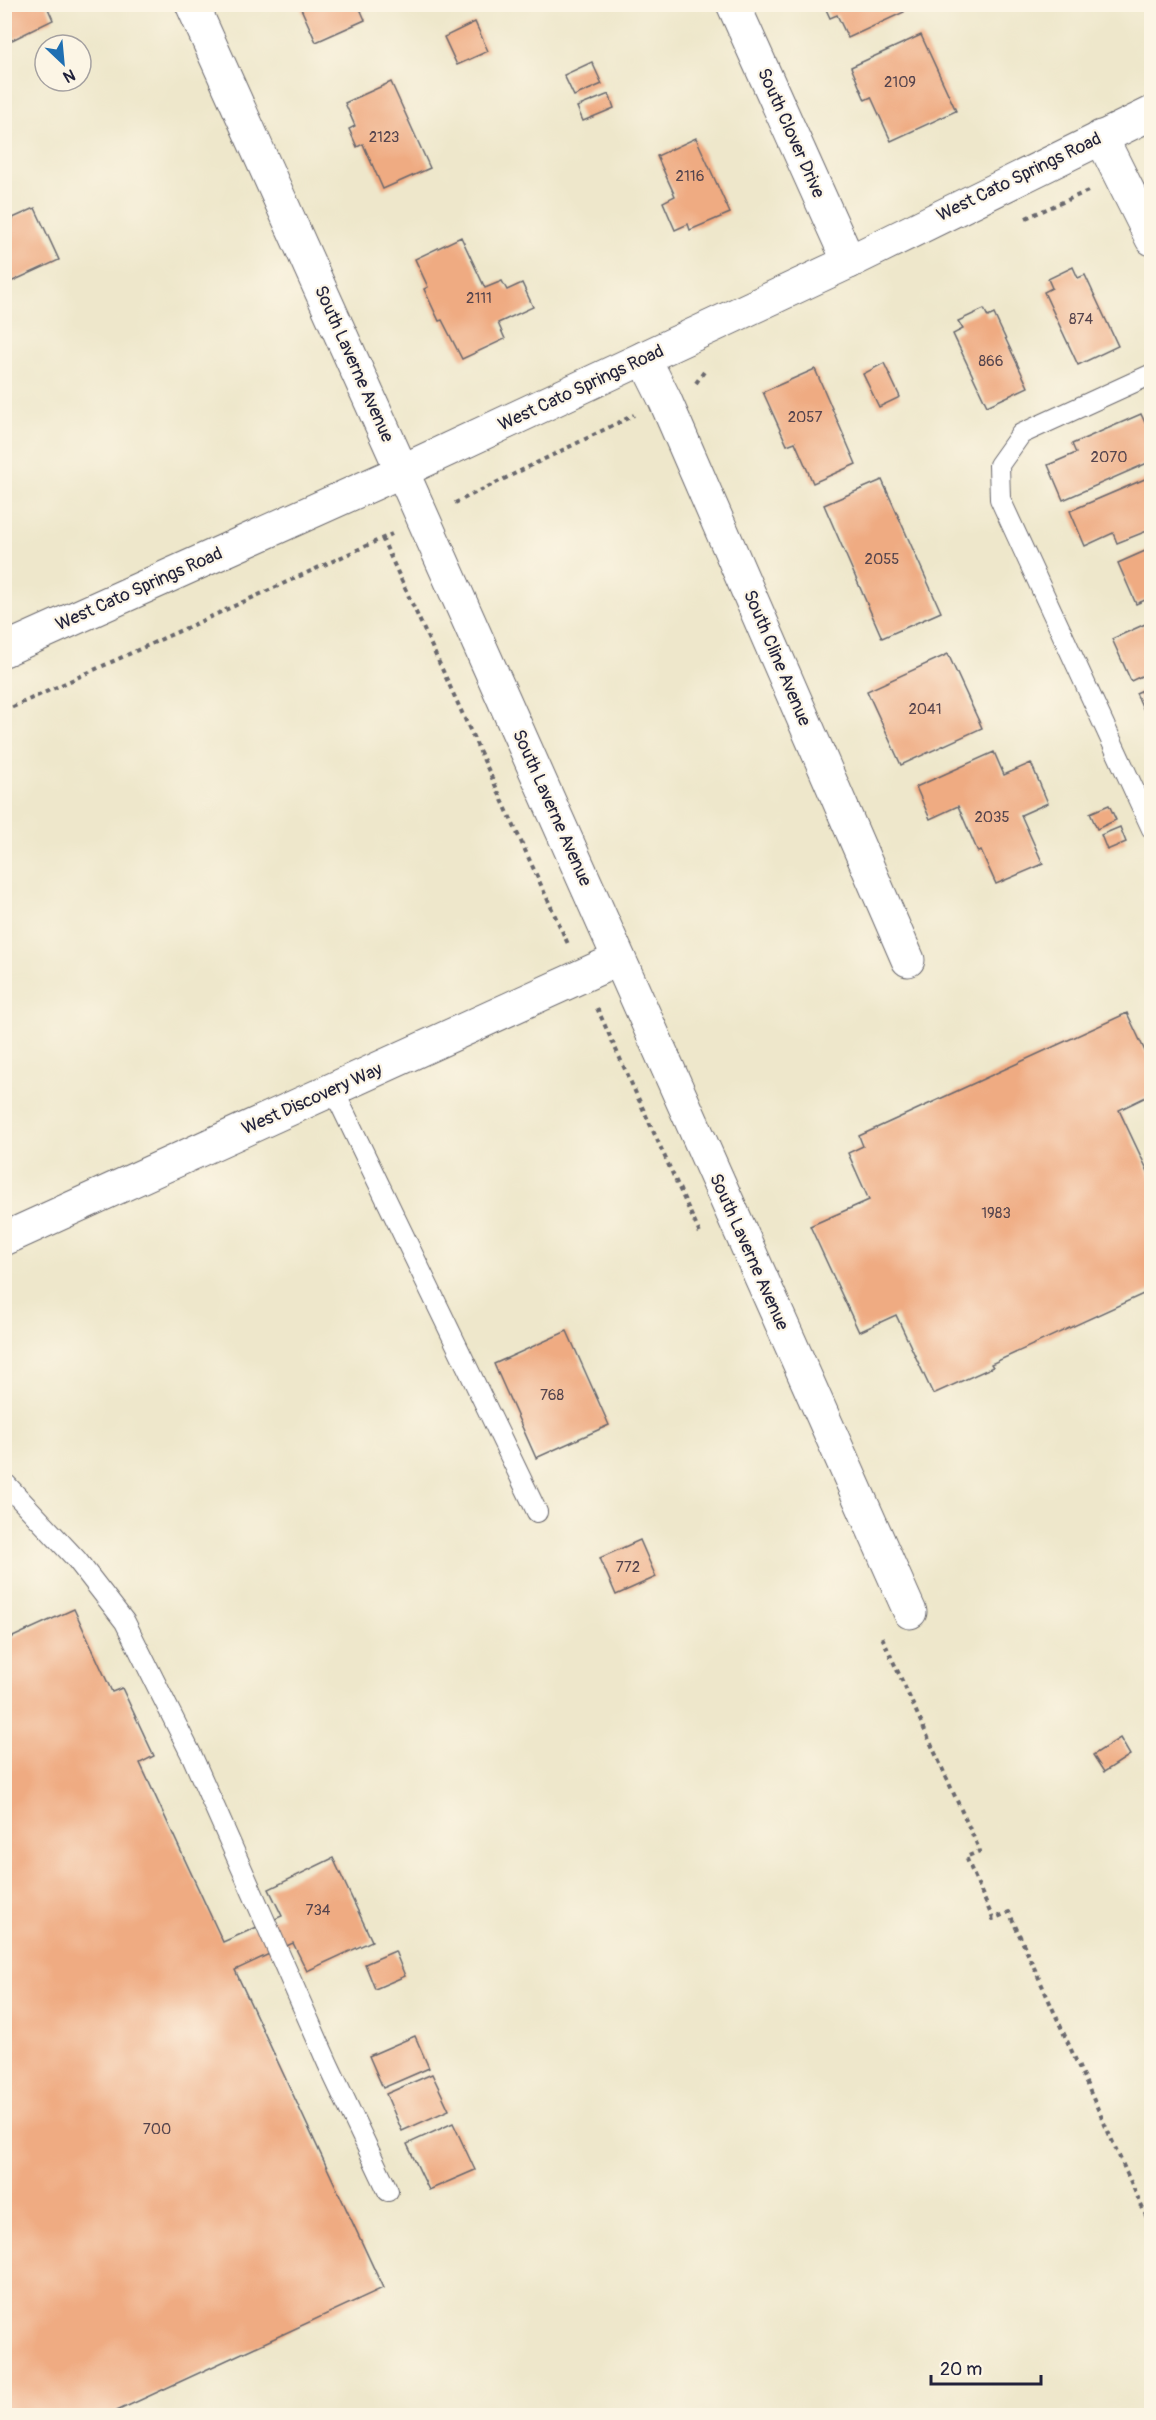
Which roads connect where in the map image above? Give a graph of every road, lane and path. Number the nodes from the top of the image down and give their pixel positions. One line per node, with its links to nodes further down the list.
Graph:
1 (192, 4): 13 (street, South Laverne Avenue)
2 (733, 4): 8 (street, South Clover Drive)
3 (1152, 112): 4 (street, West Cato Springs Road)
4 (1101, 136): 5 (street); 8 (street, West Cato Springs Road)
5 (1121, 178): 6 (path); 7 (street)
6 (1017, 222)
7 (1152, 239)
8 (849, 262): 9 (street, West Cato Springs Road)
9 (644, 358): 12 (street, South Cline Avenue); 13 (street, West Cato Springs Road)
10 (712, 361): 12 (path)
11 (1152, 374): 17 (lane)
12 (665, 400): 14 (path); 19 (street, South Cline Avenue)
13 (402, 471): 14 (street, South Laverne Avenue); 15 (street, West Cato Springs Road)
14 (423, 519): 16 (path); 18 (street, South Laverne Avenue)
15 (4, 650)
16 (4, 711)
17 (1152, 829)
18 (619, 959): 20 (street, West Discovery Way); 24 (street, South Laverne Avenue)
19 (908, 960)
20 (333, 1089): 21 (street, West Discovery Way); 23 (lane)
21 (4, 1239)
22 (4, 1482): 25 (lane)
23 (537, 1512)
24 (910, 1612)
25 (388, 2191)

